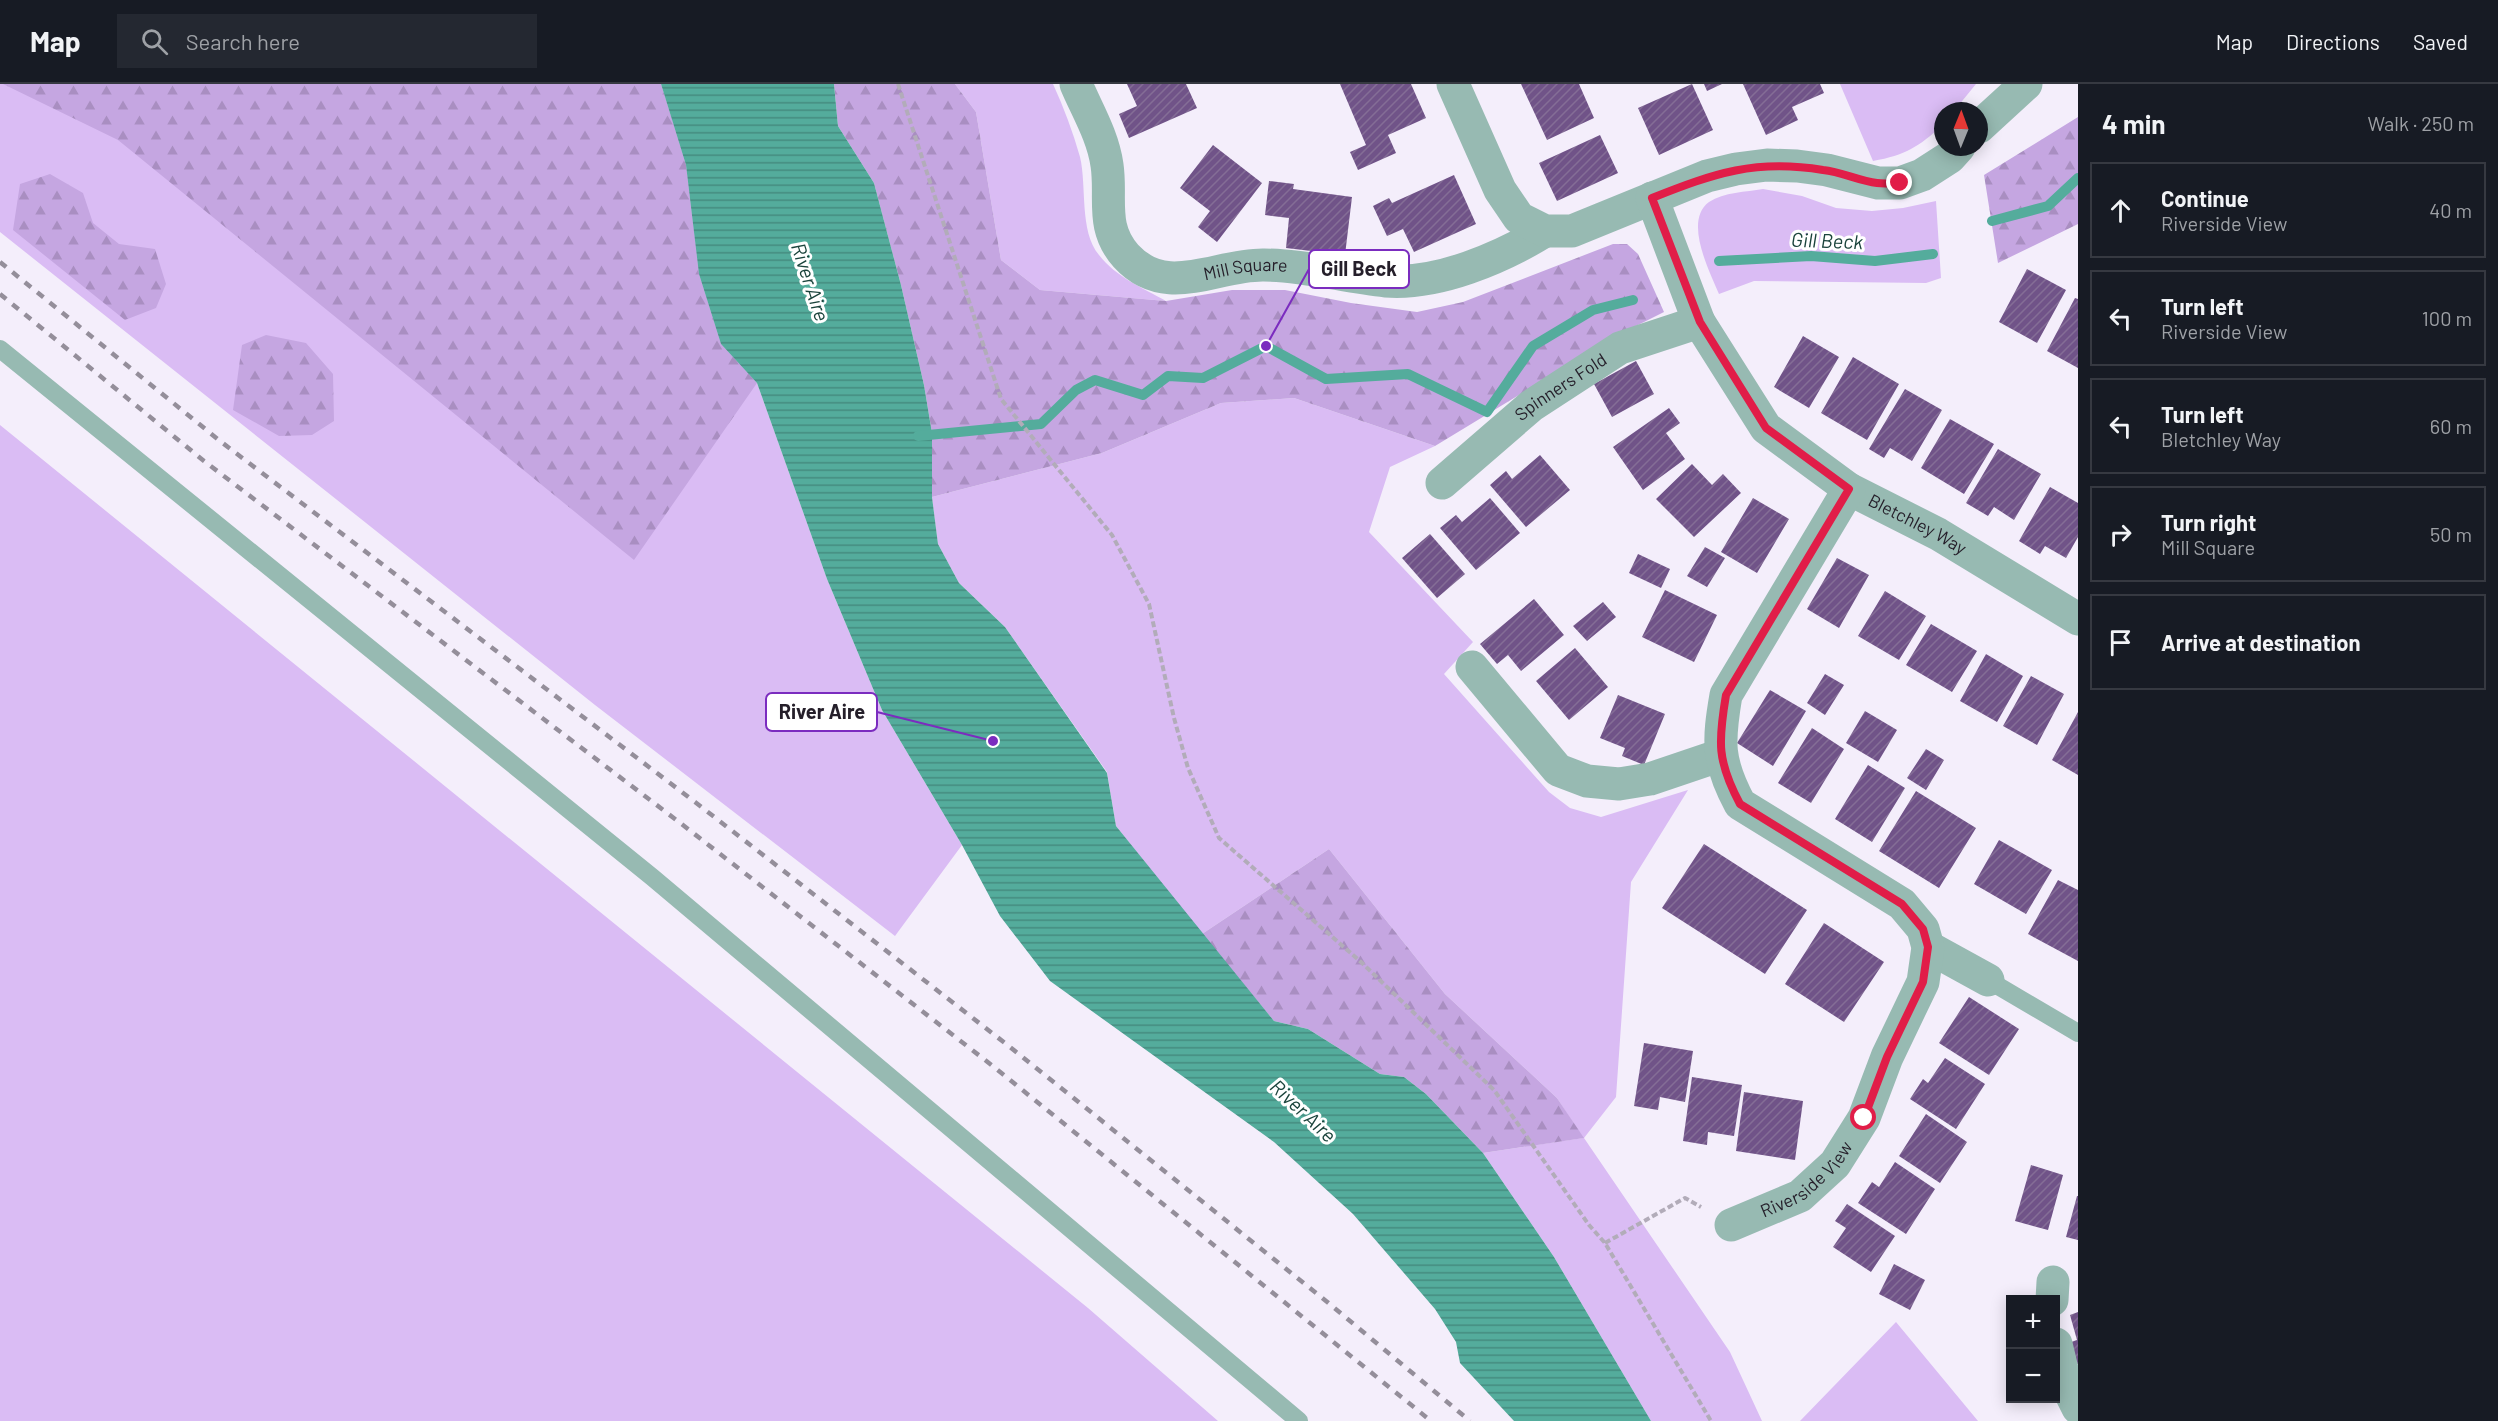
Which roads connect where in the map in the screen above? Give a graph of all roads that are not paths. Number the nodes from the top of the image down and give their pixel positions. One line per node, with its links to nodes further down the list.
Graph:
1 (1076, 84): 7 (street, Mill Square)
2 (1453, 84): 7 (street, Mill Square)
3 (2026, 84): 4 (street)
4 (1988, 119)
5 (1951, 156): 6 (street, Mill Square)
6 (1652, 198): 7 (street, Mill Square); 8 (street, Bletchley Way)
7 (1545, 231)
8 (1700, 322): 10 (street, Spinners Fold); 11 (street, Bletchley Way)
9 (0, 349): 21 (lane)
10 (1442, 483)
11 (1849, 489): 12 (street, Bletchley Way); 14 (street)
12 (2078, 619)
13 (1472, 667): 14 (street)
14 (1721, 755): 15 (street)
15 (1928, 947): 16 (street); 18 (street, Riverside View)
16 (1988, 980): 17 (lane)
17 (2078, 1034)
18 (1731, 1225)
19 (2056, 1349): 20 (street)
20 (2078, 1408)
21 (1299, 1421)

